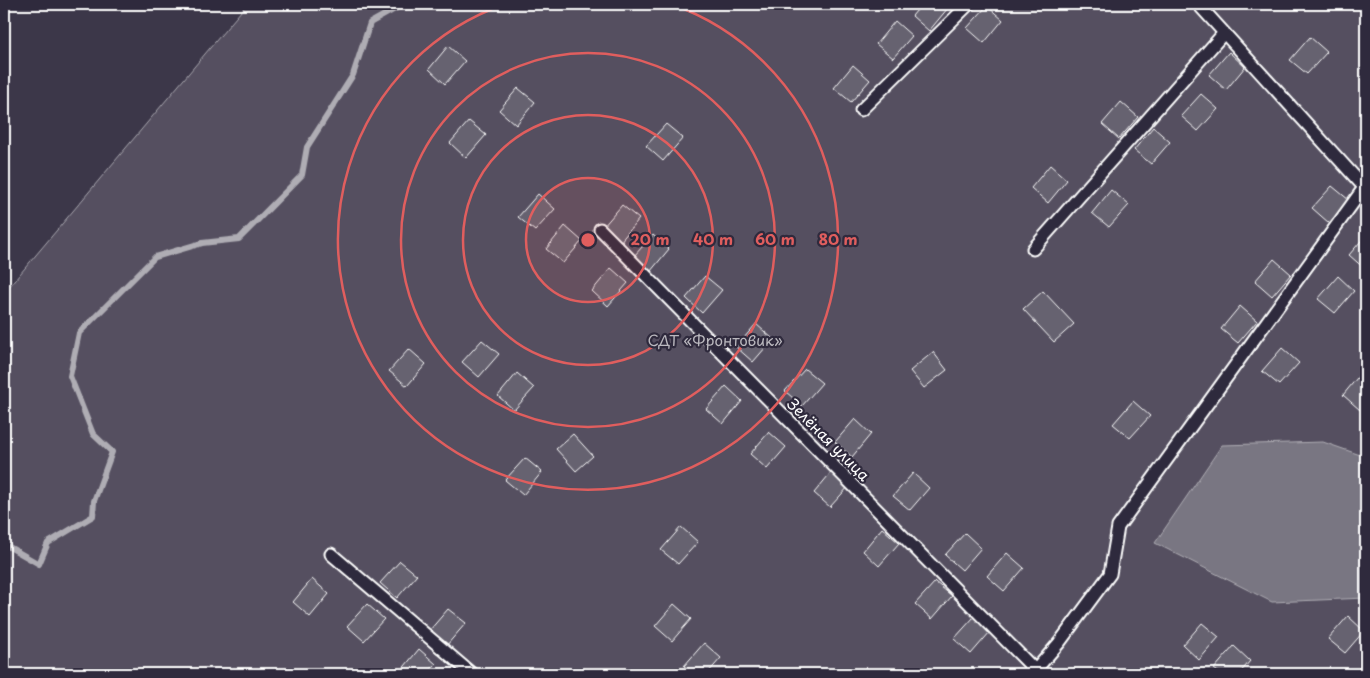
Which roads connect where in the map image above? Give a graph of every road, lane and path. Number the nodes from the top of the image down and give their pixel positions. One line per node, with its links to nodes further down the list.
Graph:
1 (969, 4): 4 (lane)
2 (1198, 4): 3 (lane)
3 (1224, 33): 5 (lane); 7 (lane)
4 (861, 110)
5 (1365, 186): 9 (lane)
6 (600, 229): 9 (lane, Зелёная улица)
7 (1033, 249)
8 (331, 554): 10 (lane)
9 (1034, 672)
10 (472, 674)

